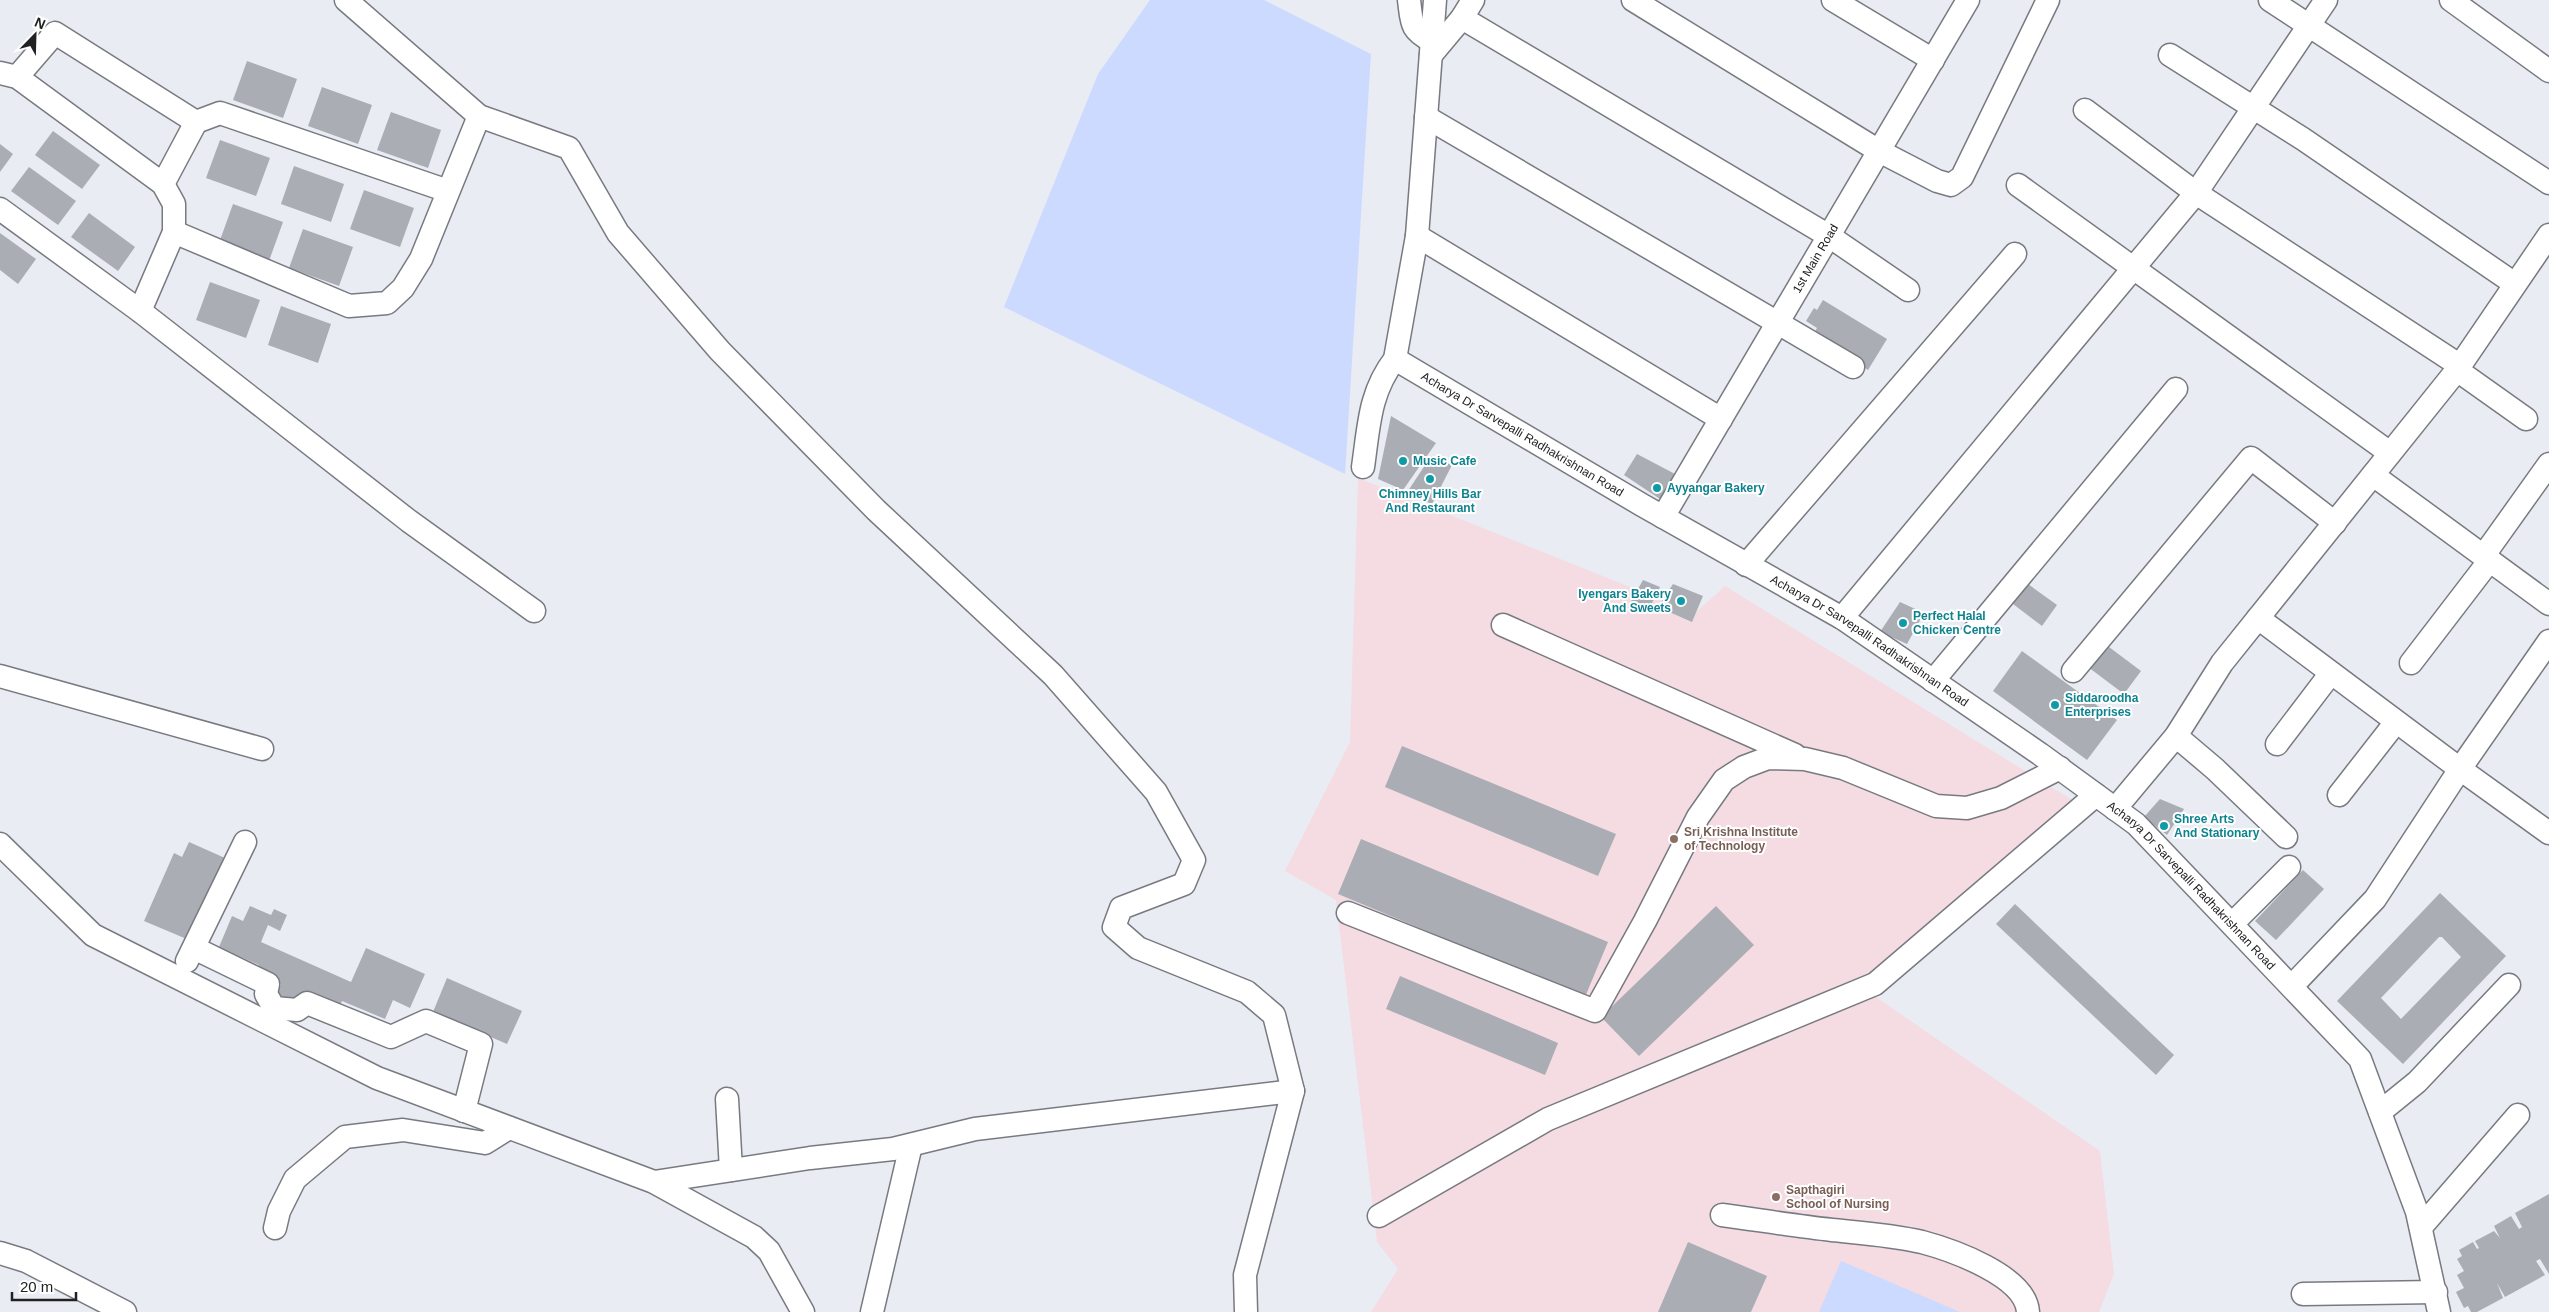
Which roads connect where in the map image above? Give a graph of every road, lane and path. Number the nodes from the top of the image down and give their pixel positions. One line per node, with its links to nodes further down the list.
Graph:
1 (346, 0): 20 (street)
2 (1408, 0): 13 (street)
3 (1435, 0): 13 (street)
4 (1633, 0): 23 (street)
5 (1833, 0): 15 (street)
6 (1968, 0): 15 (street, 1st Main Road)
7 (2048, 0): 23 (street)
8 (2270, 0): 12 (street)
9 (2326, 0): 12 (street)
10 (2451, 0): 16 (street)
11 (1468, 9): 13 (street); 32 (street)
12 (2309, 27): 18 (street); 24 (street)
13 (1431, 48): 21 (street)
14 (2170, 55): 18 (street)
15 (1933, 60): 23 (street, 1st Main Road)
16 (2549, 71)
17 (9, 75): 22 (street); 25 (street)
18 (2252, 107): 28 (street); 36 (street)
19 (2085, 110): 28 (street)
20 (478, 116): 27 (street); 86 (street)
21 (1426, 117): 31 (street); 39 (street)
22 (196, 122): 25 (street); 27 (street)
23 (1879, 151): 32 (street, 1st Main Road)
24 (2549, 183)
25 (163, 184): 30 (street)
26 (2018, 185): 35 (street)
27 (448, 191): 30 (street)
28 (2196, 192): 35 (street); 42 (street)
29 (0, 210): 38 (street)
30 (174, 232): 38 (street)
31 (1417, 236): 40 (street); 44 (street)
32 (1829, 236): 37 (street); 39 (street, 1st Main Road)
33 (2549, 236): 36 (street)
34 (2014, 254): 53 (street)
35 (2134, 268): 46 (street); 56 (street)
36 (2515, 284): 42 (street)
37 (1908, 290)
38 (140, 311): 55 (street)
39 (1777, 324): 41 (street); 44 (street, 1st Main Road)
40 (1395, 359): 48 (street); 50 (street, Acharya Dr Sarvepalli Radhakrishnan Road)
41 (1853, 367)
42 (2458, 368): 45 (street); 46 (street)
43 (2176, 389): 64 (street)
44 (1721, 419): 50 (street, 1st Main Road)
45 (2526, 419)
46 (2390, 453): 49 (street)
47 (2549, 464): 52 (street)
48 (1363, 467)
49 (2373, 475): 51 (street); 52 (street)
50 (1663, 517): 53 (street, Acharya Dr Sarvepalli Radhakrishnan Road)
51 (2335, 523): 57 (street); 61 (street)
52 (2487, 558): 54 (street); 60 (street)
53 (1746, 564): 56 (street, Acharya Dr Sarvepalli Radhakrishnan Road)
54 (2549, 604)
55 (534, 610)
56 (1842, 618): 64 (street, Acharya Dr Sarvepalli Radhakrishnan Road)
57 (2258, 618): 62 (street); 66 (street)
58 (1503, 625): 69 (street)
59 (2549, 641): 71 (street)
60 (2410, 663)
61 (2073, 671)
62 (2332, 673): 65 (street); 67 (street)
63 (0, 676): 68 (street)
64 (1933, 681): 70 (street, Acharya Dr Sarvepalli Radhakrishnan Road)
65 (2396, 722): 71 (street); 73 (street)
66 (2176, 736): 74 (street); 76 (street)
67 (2277, 744)
68 (262, 749)
69 (1805, 759): 70 (street); 80 (street)
70 (2060, 768): 72 (street, Acharya Dr Sarvepalli Radhakrishnan Road)
71 (2460, 769): 75 (street); 85 (street)
72 (2096, 794): 74 (street, Acharya Dr Sarvepalli Radhakrishnan Road); 96 (street)
73 (2340, 795)
74 (2116, 809): 81 (street, Acharya Dr Sarvepalli Radhakrishnan Road)
75 (2549, 833)
76 (2286, 837)
77 (246, 842): 82 (street)
78 (0, 844): 83 (street)
79 (2289, 867): 81 (street)
80 (1348, 913)
81 (2232, 924): 85 (street, Acharya Dr Sarvepalli Radhakrishnan Road)
82 (194, 948): 83 (street); 88 (street)
83 (179, 978): 88 (street)
84 (2509, 985): 89 (street)
85 (2292, 986): 89 (street, Acharya Dr Sarvepalli Radhakrishnan Road)
86 (1293, 1091): 92 (street); 105 (street)
87 (727, 1099): 93 (street)
88 (464, 1111): 91 (street)
89 (2380, 1112): 97 (street, Acharya Dr Sarvepalli Radhakrishnan Road)
90 (2518, 1115): 97 (street)
91 (510, 1128): 94 (street); 98 (street)
92 (911, 1145): 93 (street); 104 (street)
93 (731, 1170): 94 (street)
94 (654, 1182): 103 (street)
95 (1722, 1215): 106 (street)
96 (1379, 1216)
97 (2421, 1227): 101 (street, Acharya Dr Sarvepalli Radhakrishnan Road)
98 (275, 1228)
99 (0, 1253): 102 (street)
100 (2303, 1294): 101 (street)
101 (2438, 1302)
102 (125, 1312)
103 (803, 1312)
104 (872, 1312)
105 (1246, 1312)
106 (2028, 1312)

